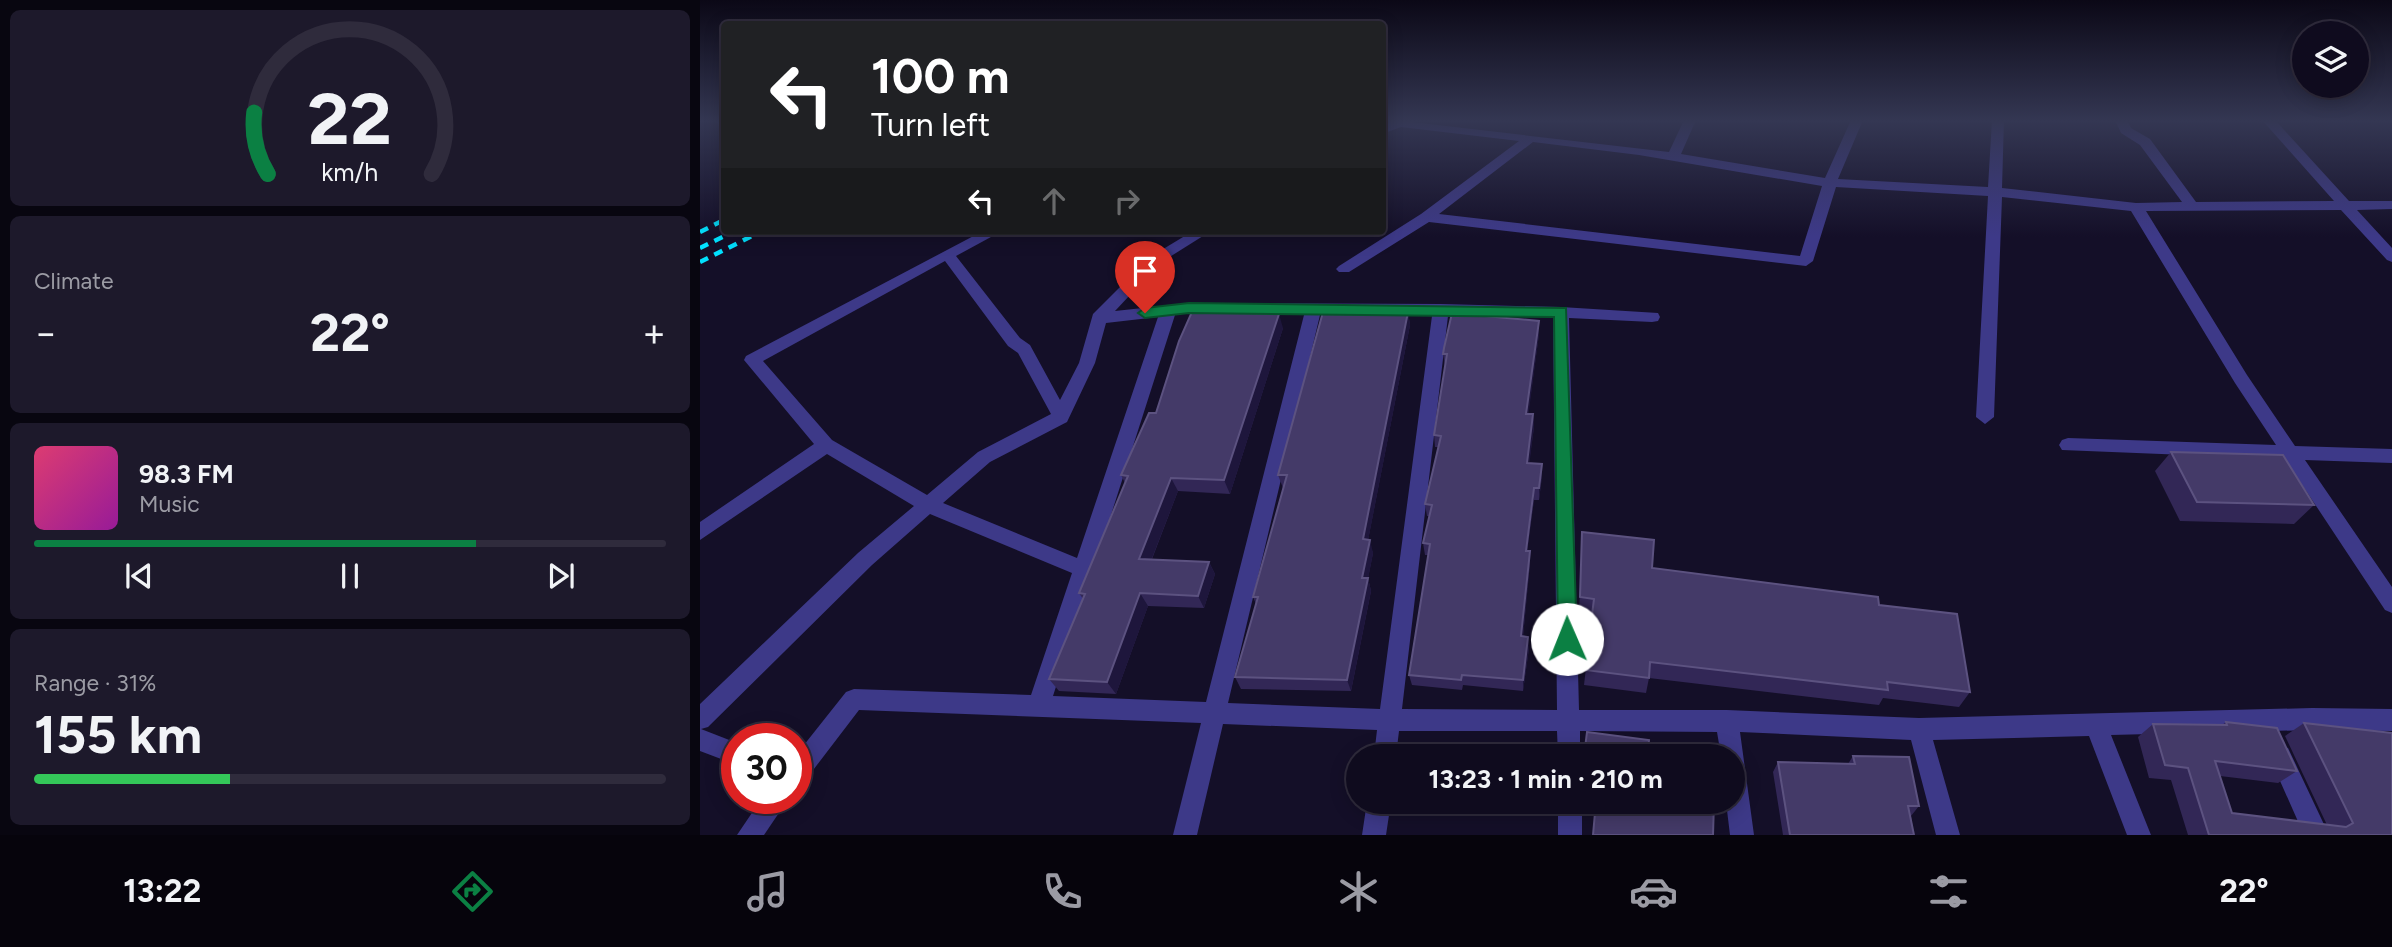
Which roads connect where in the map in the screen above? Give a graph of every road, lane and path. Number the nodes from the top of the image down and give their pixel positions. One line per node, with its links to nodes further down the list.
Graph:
1 (1503, 159): 13 (street)
2 (1685, 159): 7 (street)
3 (1840, 159): 7 (street)
4 (1996, 159): 8 (street)
5 (2157, 159): 11 (street)
6 (2301, 159): 9 (street)
7 (1830, 183): 8 (street); 13 (street)
8 (1996, 192): 12 (street); 26 (street)
9 (2340, 204): 10 (street); 11 (street); 17 (street)
10 (2392, 205)
11 (2192, 206): 12 (street)
12 (2136, 207): 29 (street)
13 (1426, 217): 18 (street)
14 (987, 235): 16 (street)
15 (1197, 235): 24 (street)
16 (947, 254): 25 (street); 27 (street)
17 (2392, 257)
18 (1344, 269)
19 (1313, 309): 20 (street); 21 (street); 36 (street)
20 (1441, 309): 22 (street); 38 (street)
21 (1168, 311): 24 (street); 33 (street)
22 (1561, 312): 23 (street); 39 (street)
23 (1652, 317)
24 (1099, 318): 25 (street)
25 (1061, 417): 31 (street)
26 (1985, 417)
27 (826, 445): 31 (street); 32 (street)
28 (2068, 445): 29 (street)
29 (2291, 454): 30 (street); 34 (street)
30 (2392, 456)
31 (928, 505): 33 (street); 37 (street)
32 (700, 532)
33 (1083, 569): 35 (street)
34 (2392, 604)
35 (1038, 707): 36 (street); 50 (street)
36 (1216, 713): 38 (street); 56 (street)
37 (700, 719)
38 (1390, 720): 39 (street); 46 (street)
39 (1569, 720): 42 (street); 47 (street)
40 (2263, 720): 41 (street); 43 (street); 62 (street)
41 (2392, 720)
42 (1727, 721): 44 (street); 48 (street)
43 (2096, 725): 44 (street); 61 (street)
44 (1919, 729): 60 (street)
45 (700, 740): 49 (street)
46 (1387, 744)
47 (1569, 744)
48 (1730, 744)
49 (721, 748)
50 (812, 753)
51 (765, 814): 55 (street)
52 (1377, 814): 57 (street)
53 (1570, 814): 58 (street)
54 (1739, 814): 59 (street)
55 (748, 835)
56 (1185, 835)
57 (1374, 835)
58 (1570, 835)
59 (1742, 835)
60 (1948, 835)
61 (2139, 835)
62 (2317, 835)

